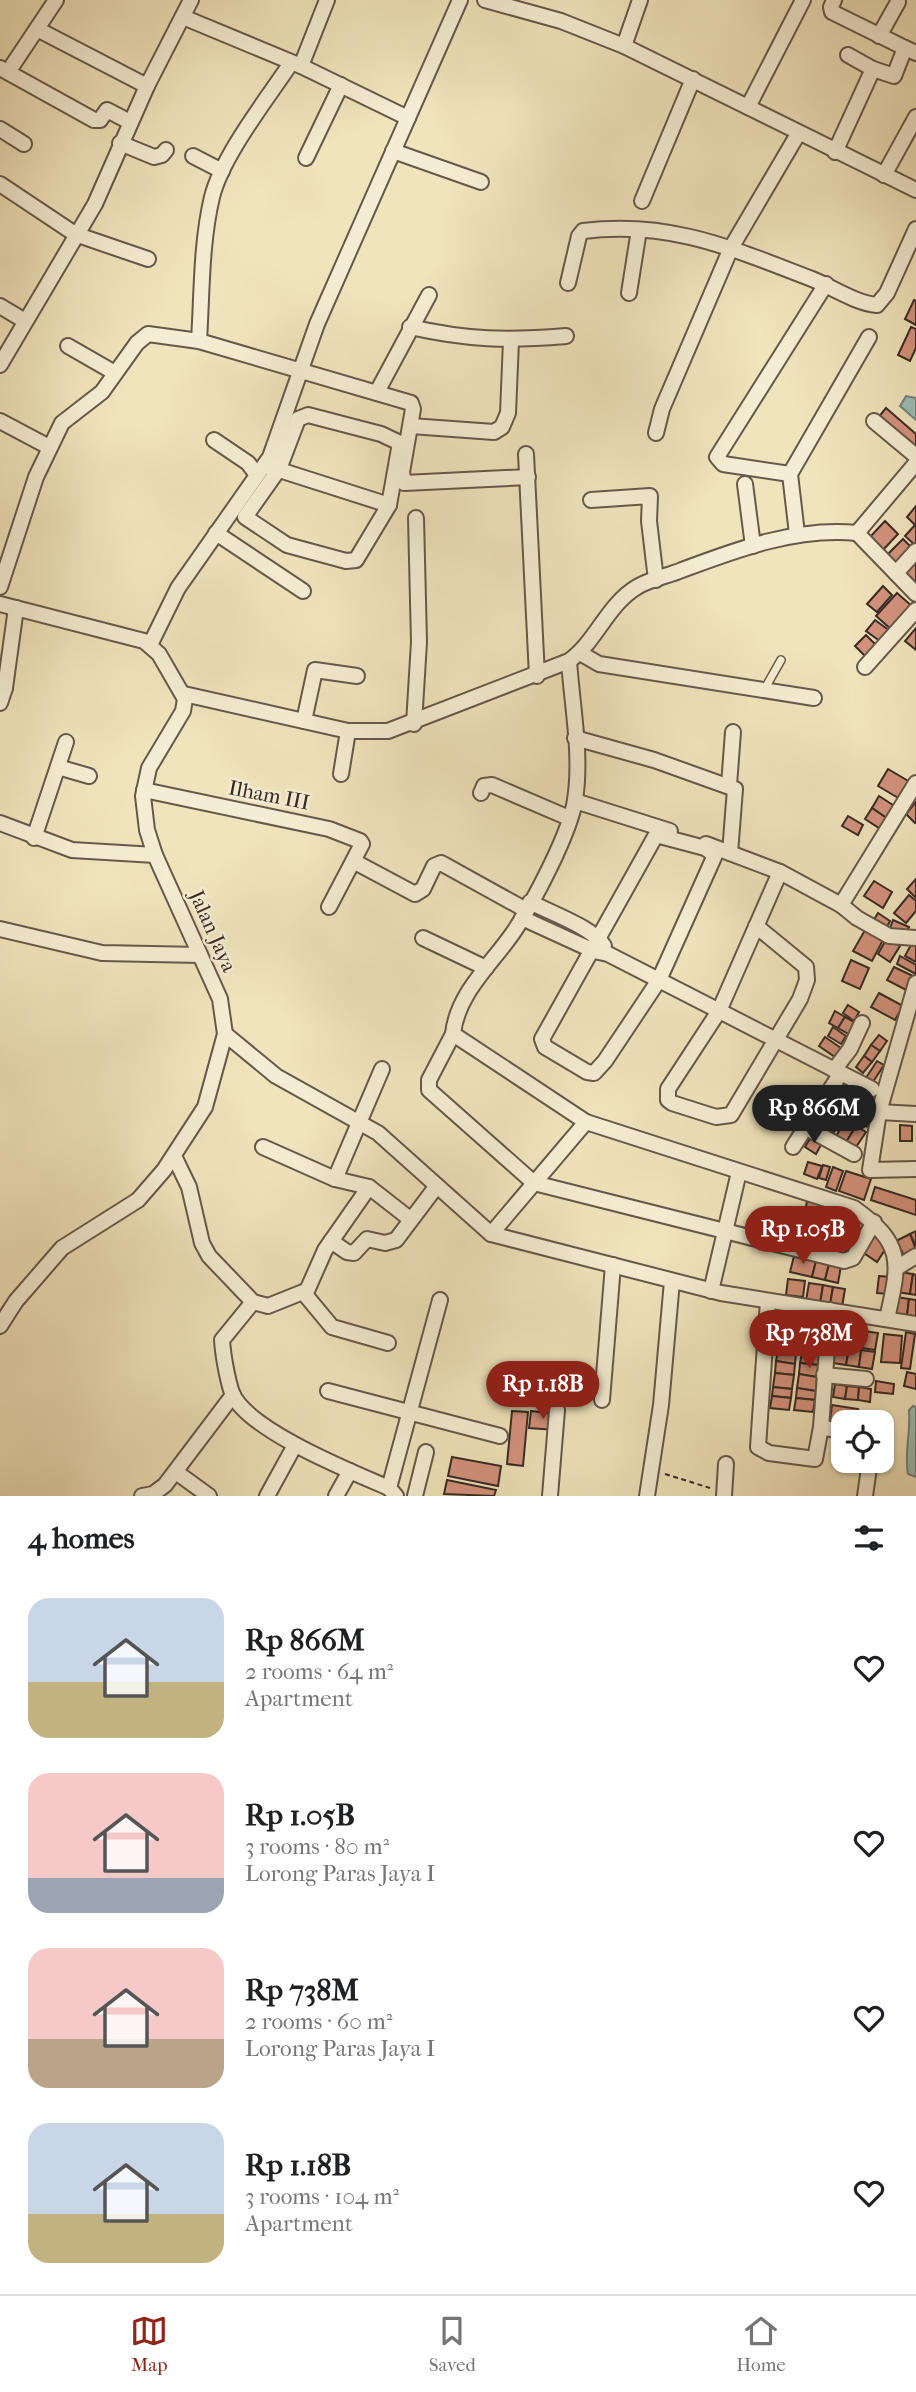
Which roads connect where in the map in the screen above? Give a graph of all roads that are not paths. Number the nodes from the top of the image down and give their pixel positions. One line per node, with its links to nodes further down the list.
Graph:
1 (56, 0): 11 (street)
2 (191, 0): 10 (street)
3 (327, 0): 16 (street)
4 (460, 0): 24 (street)
5 (485, 0): 13 (street)
6 (640, 0): 13 (street)
7 (803, 0): 22 (street)
8 (834, 0): 12 (street)
9 (898, 2): 12 (street)
10 (183, 17): 16 (street); 21 (street)
11 (37, 29): 18 (street); 21 (street)
12 (879, 36): 14 (street)
13 (624, 46): 19 (street)
14 (911, 50): 17 (street)
15 (848, 55): 17 (street)
16 (296, 64): 20 (street); 35 (street)
17 (873, 69): 32 (street)
18 (4, 70): 25 (street)
19 (693, 79): 22 (street); 40 (street)
20 (341, 85): 24 (street); 34 (street)
21 (147, 86): 25 (street)
22 (748, 107): 27 (street)
23 (916, 117): 36 (street)
24 (408, 118): 31 (street)
25 (130, 122): 28 (street)
26 (0, 129): 29 (street)
27 (798, 134): 32 (street); 44 (street)
28 (120, 143): 30 (street); 43 (street)
29 (24, 144)
30 (166, 150)
31 (393, 151): 37 (street); 59 (street)
32 (835, 152): 36 (street)
33 (193, 156): 35 (street)
34 (306, 158)
35 (222, 171): 55 (street)
36 (884, 175): 39 (street)
37 (481, 182)
38 (0, 184): 43 (street)
39 (916, 190)
40 (642, 201)
41 (916, 229): 47 (street)
42 (639, 230): 44 (street); 46 (street); 48 (street)
43 (75, 234): 45 (street); 51 (street)
44 (731, 248): 47 (street); 65 (street)
45 (148, 259)
46 (568, 283)
47 (826, 284): 73 (street)
48 (629, 293)
49 (429, 295): 52 (street)
50 (0, 306): 51 (street)
51 (25, 321): 58 (street)
52 (410, 327): 56 (street); 61 (street)
53 (566, 336): 56 (street)
54 (869, 337): 73 (street)
55 (199, 341): 59 (street); 60 (street)
56 (511, 341): 64 (street)
57 (68, 346): 60 (street)
58 (0, 365)
59 (302, 369): 61 (street); 72 (street)
60 (115, 373): 67 (street)
61 (377, 392): 64 (street)
62 (0, 421): 67 (street)
63 (874, 421): 69 (street)
64 (411, 426): 74 (street)
65 (656, 433)
66 (214, 440): 72 (street)
67 (49, 447): 82 (street)
68 (526, 454): 74 (street)
69 (916, 456)
70 (916, 463): 80 (street)
71 (279, 469): 72 (street); 77 (street); 77 (street); 77 (street)
72 (261, 470): 79 (street)
73 (790, 474): 81 (street)
74 (528, 477): 98 (street)
75 (745, 484): 83 (street)
76 (591, 500): 86 (street)
77 (389, 505)
78 (416, 518): 105 (street)
79 (216, 533): 88 (street); 93 (street)
80 (857, 533): 81 (street); 85 (street)
81 (797, 534): 83 (street)
82 (7, 544): 87 (street)
83 (753, 546): 86 (street)
84 (916, 551): 85 (street)
85 (896, 573): 89 (street)
86 (656, 580): 94 (street)
87 (0, 587)
88 (303, 591)
89 (916, 594)
90 (0, 604): 91 (street)
91 (16, 608): 93 (street); 99 (street)
92 (916, 610): 96 (street)
93 (150, 645): 101 (street)
94 (574, 657): 98 (street); 100 (street); 108 (street)
95 (780, 660): 100 (lane)
96 (864, 667)
97 (358, 676): 104 (street)
98 (537, 676): 105 (street)
99 (3, 687): 103 (street)
100 (764, 691): 102 (street)
101 (184, 694): 104 (street); 115 (street, Jalan Jaya)
102 (814, 698)
103 (0, 703)
104 (304, 721): 106 (street)
105 (414, 724): 106 (street)
106 (348, 731): 111 (street)
107 (733, 732): 113 (street)
108 (575, 738): 113 (street); 117 (street)
109 (66, 742): 110 (street)
110 (58, 767): 112 (street); 120 (street)
111 (341, 774)
112 (89, 776)
113 (729, 785): 121 (street)
114 (915, 787): 125 (street)
115 (144, 790): 122 (street, Jalan Jaya); 123 (street, Ilham III)
116 (481, 793): 118 (street)
117 (575, 801): 118 (street); 121 (street)
118 (569, 818): 127 (street)
119 (0, 823): 120 (street)
120 (34, 838): 122 (street)
121 (730, 853): 124 (street)
122 (155, 855): 135 (street, Jalan Jaya)
123 (355, 862): 126 (street); 127 (street)
124 (780, 872): 125 (street); 129 (street)
125 (841, 905): 133 (street)
126 (330, 907)
127 (526, 910): 128 (street); 131 (street); 136 (street)
128 (569, 922): 131 (street); 134 (street)
129 (756, 926): 139 (street); 143 (street)
130 (0, 929): 135 (street)
131 (563, 936): 134 (street)
132 (423, 937): 136 (street)
133 (916, 939)
134 (601, 948): 137 (street); 137 (street); 137 (street)
135 (200, 955): 141 (street, Jalan Jaya)
136 (486, 968): 142 (street)
137 (659, 980): 139 (street)
138 (916, 983): 147 (street)
139 (719, 1011): 143 (street); 143 (street)
140 (862, 1023): 145 (street)
141 (225, 1034): 150 (street); 155 (street, Jalan Jaya)
142 (453, 1034): 149 (street); 159 (street)
143 (775, 1040): 145 (street)
144 (382, 1069): 150 (street)
145 (838, 1072): 146 (street); 151 (street)
146 (872, 1089)
147 (879, 1112): 148 (street); 156 (street)
148 (916, 1114)
149 (586, 1122): 157 (street); 159 (street)
150 (359, 1123): 158 (street); 161 (street)
151 (805, 1127): 153 (street); 154 (street)
152 (263, 1147): 158 (street)
153 (793, 1147)
154 (854, 1153)
155 (174, 1156): 176 (street); 180 (street, Jalan Jaya)
156 (916, 1169)
157 (739, 1172): 163 (street); 164 (street)
158 (335, 1178): 160 (street)
159 (534, 1183): 164 (street); 165 (street)
160 (369, 1187): 162 (street); 166 (street)
161 (436, 1187): 162 (street); 165 (street)
162 (410, 1219): 166 (street)
163 (874, 1222): 164 (street); 169 (street)
164 (725, 1233): 172 (street)
165 (491, 1234): 168 (street)
166 (331, 1241): 173 (street)
167 (916, 1256): 169 (street)
168 (613, 1265): 171 (street); 186 (street)
169 (898, 1267): 170 (street); 178 (street)
170 (916, 1269)
171 (672, 1281): 172 (street); 206 (street)
172 (711, 1291): 175 (street)
173 (306, 1293): 176 (street); 181 (street)
174 (440, 1300): 188 (street)
175 (768, 1301): 177 (street); 189 (street)
176 (253, 1302): 185 (street)
177 (830, 1310): 178 (street); 182 (street)
178 (887, 1320): 179 (street)
179 (916, 1324)
180 (0, 1326)
181 (388, 1343)
182 (824, 1375): 183 (street); 189 (street)
183 (866, 1380)
184 (328, 1391): 188 (street)
185 (233, 1395): 192 (street); 196 (street)
186 (602, 1400)
187 (557, 1410): 205 (street)
188 (411, 1414): 191 (street); 198 (street)
189 (821, 1427): 190 (street)
190 (831, 1429)
191 (500, 1436)
192 (295, 1445): 195 (street); 202 (street)
193 (426, 1452): 204 (street)
194 (726, 1464): 199 (street)
195 (349, 1471): 198 (street); 203 (street)
196 (176, 1472): 200 (street); 201 (street)
197 (868, 1473): 207 (street)
198 (392, 1492)
199 (724, 1495)
200 (142, 1496)
201 (209, 1496)
202 (267, 1496)
203 (336, 1496)
204 (415, 1496)
205 (550, 1496)
206 (648, 1496)
207 (865, 1496)

